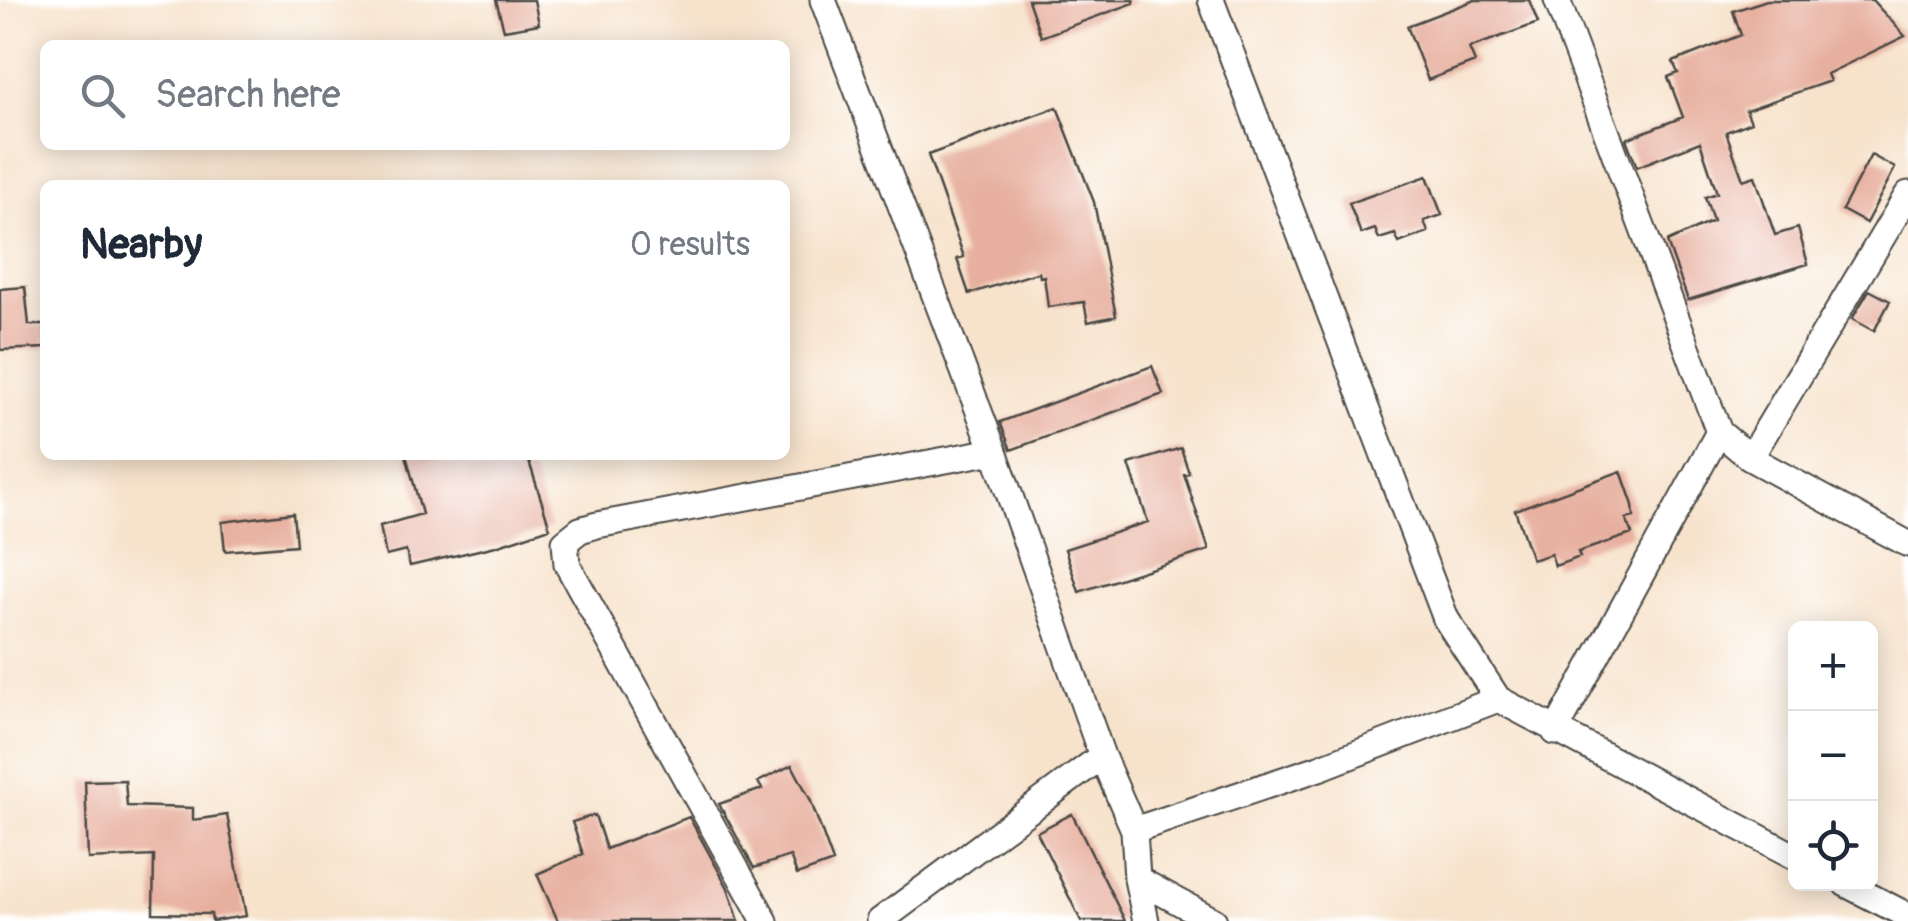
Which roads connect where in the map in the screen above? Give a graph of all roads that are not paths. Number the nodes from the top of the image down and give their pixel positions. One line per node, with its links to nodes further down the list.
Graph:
1 (823, 0): 6 (street)
2 (1211, 0): 9 (street)
3 (1557, 0): 5 (street)
4 (1908, 194): 7 (street)
5 (1719, 432): 7 (street); 10 (street)
6 (994, 452): 11 (street); 17 (street)
7 (1750, 458): 8 (street)
8 (1908, 544)
9 (1498, 699): 10 (street); 12 (street)
10 (1555, 732): 13 (street)
11 (1102, 756): 12 (street); 18 (street)
12 (1134, 830): 14 (street)
13 (1788, 853)
14 (1137, 879): 19 (street); 20 (street)
15 (1860, 891): 16 (street)
16 (1908, 916)
17 (765, 921)
18 (880, 921)
19 (1146, 921)
20 (1214, 921)

